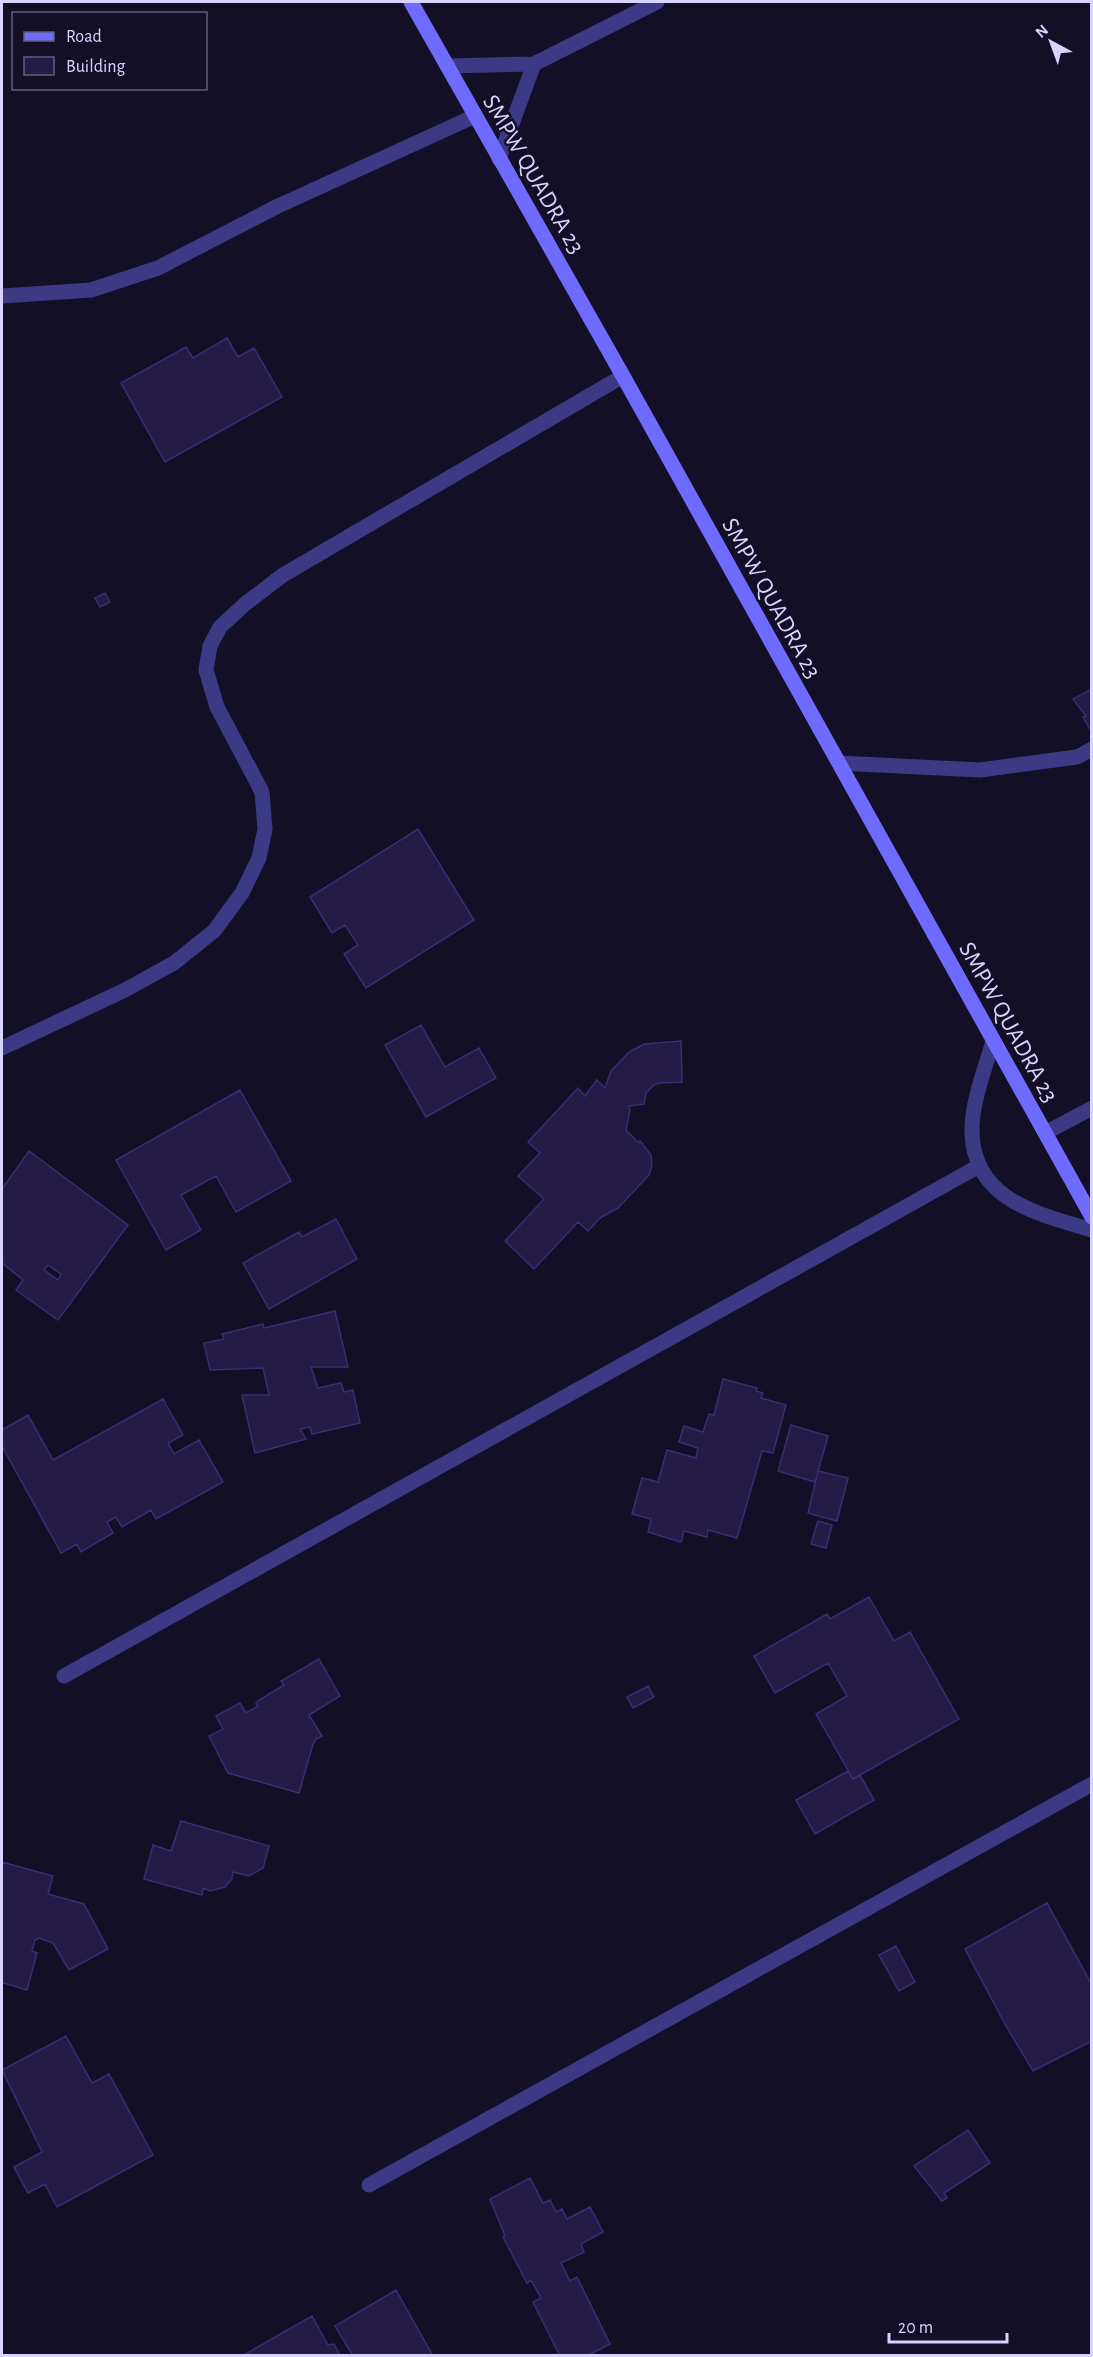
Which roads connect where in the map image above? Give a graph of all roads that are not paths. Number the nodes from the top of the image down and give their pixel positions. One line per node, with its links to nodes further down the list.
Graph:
1 (411, 2): 4 (street, SMPW QUADRA 23)
2 (657, 2): 3 (street)
3 (534, 64): 4 (street); 6 (street)
4 (447, 66): 5 (street, SMPW QUADRA 23)
5 (475, 116): 6 (street, SMPW QUADRA 23); 7 (street)
6 (499, 159): 8 (street, SMPW QUADRA 23)
7 (2, 296)
8 (623, 376): 10 (street, SMPW QUADRA 23); 12 (street)
9 (1092, 749): 10 (street)
10 (839, 764): 11 (street, SMPW QUADRA 23)
11 (993, 1041): 14 (street, SMPW QUADRA 23); 15 (street)
12 (2, 1048)
13 (1092, 1108): 14 (street)
14 (1045, 1133): 16 (street, SMPW QUADRA 23)
15 (979, 1166): 17 (street); 18 (street)
16 (1092, 1217)
17 (1092, 1230)
18 (64, 1676)
19 (1092, 1784): 20 (street)
20 (369, 2185)

